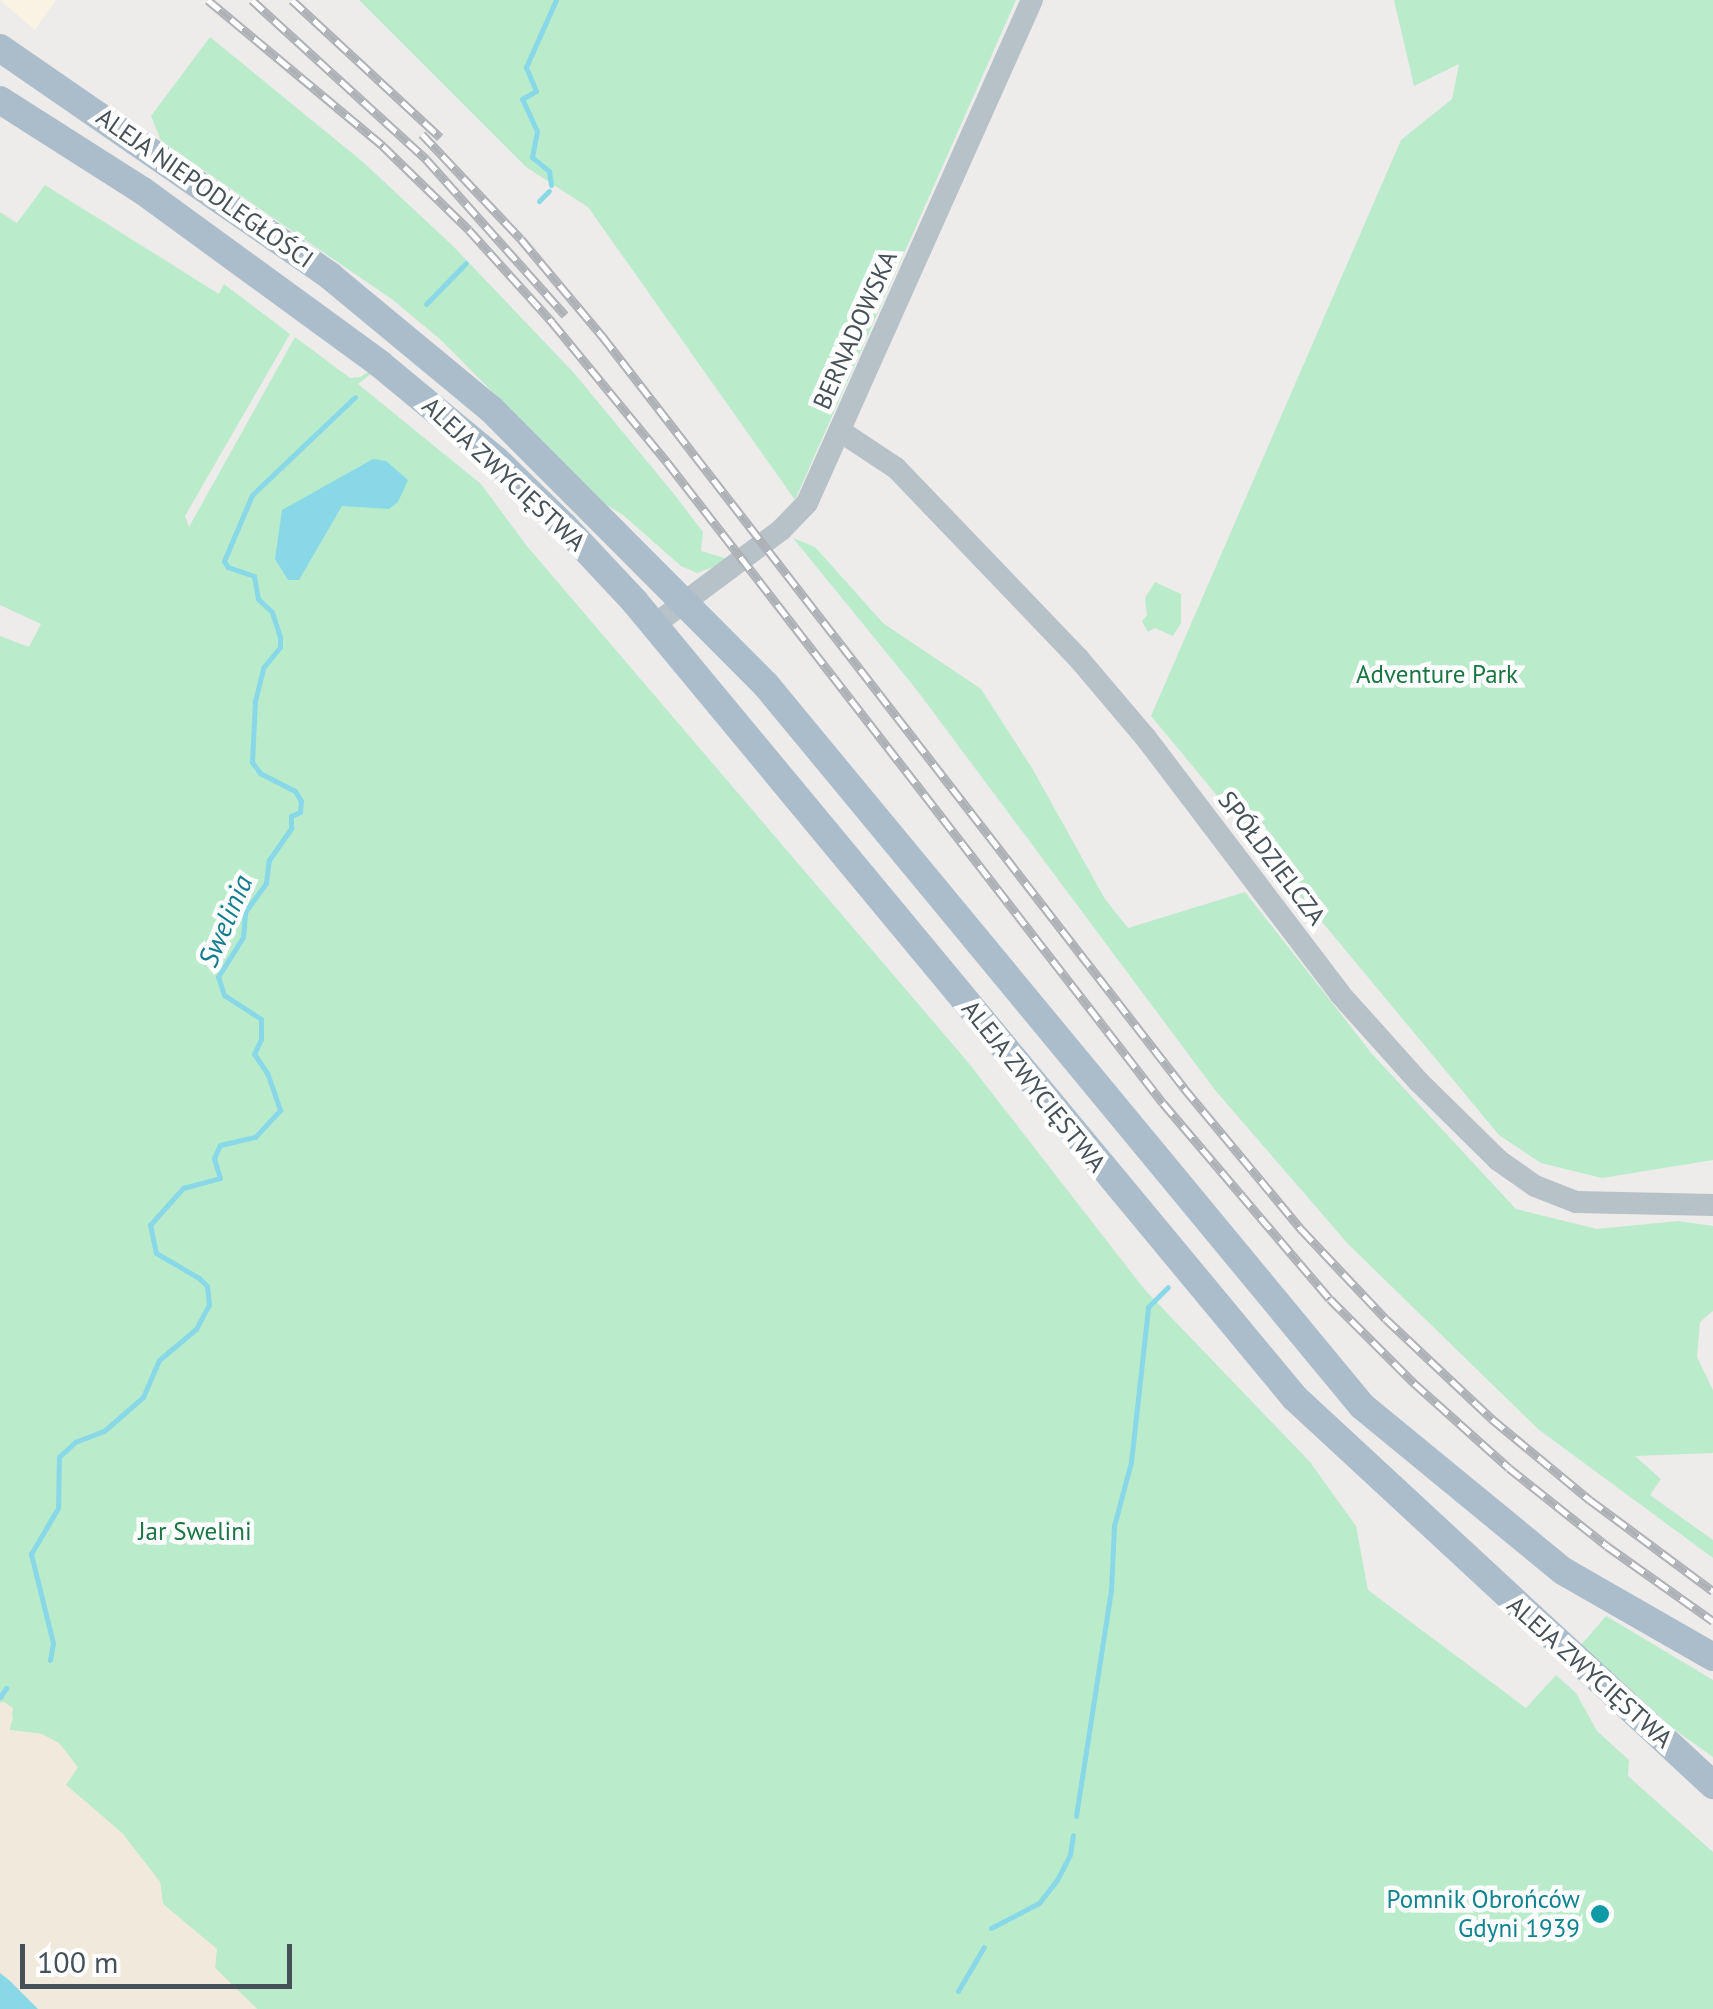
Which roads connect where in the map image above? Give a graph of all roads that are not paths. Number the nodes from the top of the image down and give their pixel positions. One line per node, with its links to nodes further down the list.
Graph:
1 (1032, 0): 6 (street, BERNADOWSKA)
2 (0, 48): 4 (main road, ALEJA NIEPODLEGŁOŚCI)
3 (0, 100): 5 (main road, ALEJA NIEPODLEGŁOŚCI)
4 (404, 334): 7 (main road, ALEJA ZWYCIĘSTWA)
5 (380, 364): 8 (main road, ALEJA ZWYCIĘSTWA)
6 (840, 431): 7 (street, BERNADOWSKA); 9 (street, SPÓŁDZIELCZA)
7 (686, 603): 8 (street, BERNADOWSKA); 10 (main road, ALEJA ZWYCIĘSTWA)
8 (654, 625): 11 (main road, ALEJA ZWYCIĘSTWA)
9 (1713, 1206)
10 (1713, 1657)
11 (1713, 1785)

